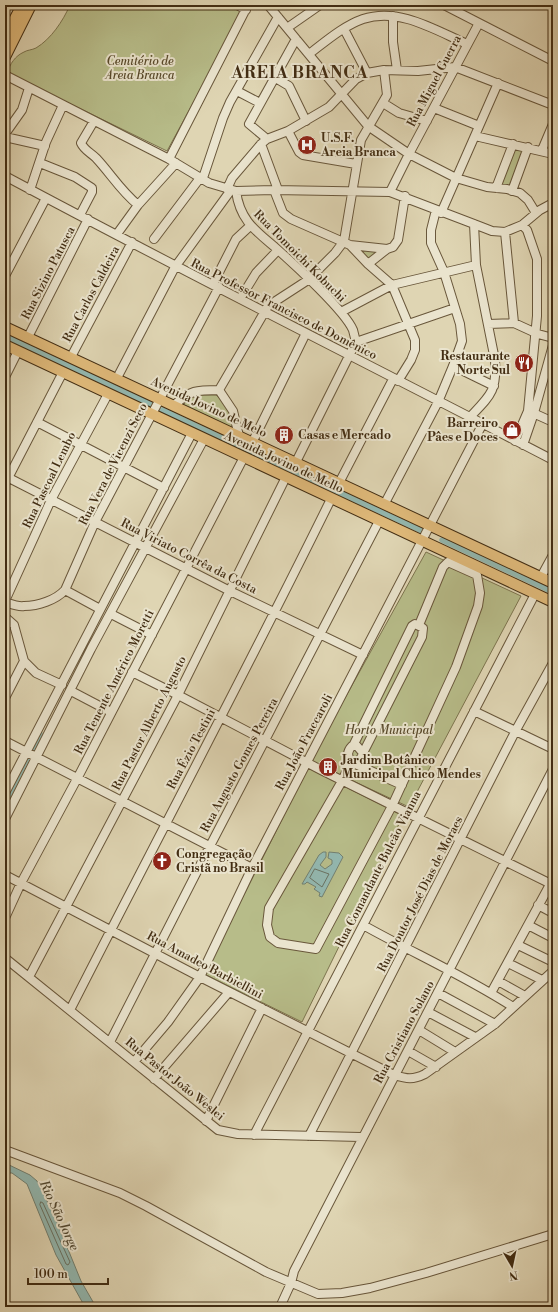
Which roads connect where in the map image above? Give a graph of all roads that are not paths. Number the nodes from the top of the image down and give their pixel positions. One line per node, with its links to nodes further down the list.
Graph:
1 (22, 5): 13 (main road)
2 (31, 5): 17 (main road)
3 (237, 5): 7 (street)
4 (268, 5): 9 (street)
5 (320, 5): 11 (street)
6 (444, 5): 10 (street)
7 (247, 7): 51 (street)
8 (393, 16): 12 (street); 15 (street); 21 (street)
9 (278, 17): 11 (street); 27 (street)
10 (479, 23): 15 (street, Rua Miguel Guerra); 18 (street)
11 (287, 28): 14 (street)
12 (344, 29): 16 (street); 22 (street)
13 (5, 37)
14 (296, 39): 16 (street); 24 (street)
15 (467, 44): 19 (street, Rua Miguel Guerra)
16 (309, 54): 28 (street)
17 (5, 57)
18 (553, 61)
19 (454, 67): 21 (street); 25 (street); 33 (street, Rua Miguel Guerra)
20 (384, 70): 21 (street); 22 (street); 30 (street)
21 (397, 70)
22 (367, 73): 28 (street)
23 (5, 75): 26 (street)
24 (274, 77): 29 (street); 35 (street)
25 (498, 83): 32 (street); 39 (street)
26 (30, 88): 31 (street); 41 (street)
27 (237, 90): 29 (street); 56 (street)
28 (341, 94): 35 (street); 38 (street)
29 (260, 103): 44 (street)
30 (383, 103): 36 (street); 38 (street)
31 (63, 105): 34 (street); 46 (street)
32 (553, 105)
33 (434, 108): 36 (street, Rua Miguel Guerra); 39 (street)
34 (94, 121): 51 (street); 68 (street)
35 (306, 121): 40 (street)
36 (427, 121): 49 (street, Rua Miguel Guerra)
37 (553, 124): 48 (street)
38 (368, 126): 49 (street); 54 (street)
39 (479, 126): 42 (street)
40 (288, 131): 44 (street); 54 (street)
41 (5, 134)
42 (475, 136): 45 (street); 57 (street)
43 (5, 138): 46 (street)
44 (264, 142): 60 (street); 61 (street)
45 (513, 144): 47 (street); 58 (street)
46 (45, 146): 52 (street)
47 (528, 147): 48 (street); 62 (street)
48 (542, 150): 50 (street)
49 (409, 154): 57 (street); 64 (street, Rua Miguel Guerra)
50 (553, 154)
51 (169, 159): 53 (street)
52 (40, 163): 59 (street); 71 (street)
53 (176, 163): 56 (street); 68 (street)
54 (356, 164): 63 (street)
55 (5, 176): 59 (street, Rua Professor Francisco de Domênico)
56 (200, 178): 60 (street); 78 (street)
57 (456, 178): 58 (street); 69 (street)
58 (496, 188): 62 (street)
59 (30, 190): 66 (street, Rua Professor Francisco de Domênico)
60 (231, 190): 61 (street); 75 (street, Rua Tomoichi Kobuchi); 85 (street)
61 (276, 190): 63 (street); 80 (street)
62 (512, 191): 70 (street)
63 (353, 192): 64 (street); 80 (street)
64 (390, 192): 65 (street)
65 (405, 196): 69 (street); 81 (street)
66 (46, 198): 71 (street, Rua Professor Francisco de Domênico); 87 (street)
67 (553, 203): 70 (street)
68 (138, 205): 77 (street)
69 (438, 211): 73 (street); 86 (street)
70 (536, 213): 74 (street)
71 (80, 215): 72 (street, Rua Professor Francisco de Domênico)
72 (88, 219): 77 (street, Rua Professor Francisco de Domênico); 101 (street, Rua Sizino Patusca)
73 (474, 224): 76 (street); 84 (street)
74 (522, 225): 76 (street); 100 (street)
75 (250, 226): 82 (street, Rua Tomoichi Kobuchi); 89 (street, Rua Vera de Vicenzi Seco)
76 (505, 232): 96 (street)
77 (117, 234): 79 (street, Rua Professor Francisco de Domênico)
78 (154, 240)
79 (132, 242): 85 (street, Rua Professor Francisco de Domênico); 109 (street, Rua Carlos Caldeira)
80 (347, 243): 81 (street); 83 (street); 88 (street)
81 (387, 249): 83 (street)
82 (278, 250): 88 (street, Rua Tomoichi Kobuchi); 91 (street)
83 (368, 264): 90 (street)
84 (476, 265): 86 (street); 97 (street)
85 (175, 267): 89 (street, Rua Professor Francisco de Domênico); 113 (street)
86 (444, 272): 90 (street); 92 (street)
87 (5, 276)
88 (308, 280): 93 (street); 94 (street, Rua Tomoichi Kobuchi)
89 (216, 285): 91 (street, Rua Professor Francisco de Domênico); 118 (street, Rua Vera de Vicenzi Seco)
90 (392, 285): 94 (street); 95 (street)
91 (240, 299): 93 (street, Rua Professor Francisco de Domênico)
92 (455, 308): 95 (street); 110 (street)
93 (264, 311): 99 (street, Rua Professor Francisco de Domênico); 116 (street)
94 (341, 312): 103 (street, Rua Tomoichi Kobuchi)
95 (409, 323): 103 (street); 114 (street)
96 (514, 323): 97 (street); 100 (street)
97 (488, 324): 115 (street)
98 (5, 327): 101 (main road, Avenida Jovino de Melo)
99 (306, 333): 108 (street, Rua Professor Francisco de Domênico); 131 (street)
100 (536, 333): 102 (street); 106 (street)
101 (28, 337): 109 (main road, Avenida Jovino de Melo)
102 (553, 339): 106 (street)
103 (356, 342): 108 (street)
104 (5, 344): 107 (main road, Avenida Jovino de Mello)
105 (553, 345): 121 (street)
106 (534, 350): 121 (street)
107 (18, 351): 111 (main road, Avenida Jovino de Mello); 112 (street)
108 (349, 356): 114 (street, Rua Professor Francisco de Domênico); 136 (street)
109 (71, 357): 113 (main road, Avenida Jovino de Melo)
110 (454, 366): 115 (street); 119 (street)
111 (63, 372): 117 (main road, Avenida Jovino de Mello); 124 (street)
112 (5, 377)
113 (117, 378): 118 (main road, Avenida Jovino de Melo)
114 (396, 380): 119 (street, Rua Professor Francisco de Domênico); 140 (street)
115 (494, 386): 123 (street)
116 (219, 390): 120 (street); 128 (street)
117 (108, 394): 122 (main road, Avenida Jovino de Mello); 132 (street, Rua Pascoal Lembo)
118 (161, 399): 120 (main road, Avenida Jovino de Melo); 122 (street, Rua Vera de Vicenzi Seco)
119 (438, 402): 123 (street, Rua Professor Francisco de Domênico); 144 (street)
120 (174, 405): 128 (main road, Avenida Jovino de Melo)
121 (531, 412): 125 (street); 130 (street); 133 (street)
122 (151, 414): 127 (main road, Avenida Jovino de Mello); 137 (street, Rua Vera de Vicenzi Seco)
123 (470, 417): 126 (street, Rua Professor Francisco de Domênico)
124 (37, 422): 132 (street); 139 (street)
125 (553, 422)
126 (482, 424): 130 (street, Rua Professor Francisco de Domênico); 147 (street, Rua João Fraccaroli)
127 (192, 433): 129 (main road, Avenida Jovino de Mello); 141 (street)
128 (239, 436): 131 (main road, Avenida Jovino de Melo)
129 (204, 439): 134 (main road, Avenida Jovino de Mello); 150 (street)
130 (515, 440): 133 (street, Rua Professor Francisco de Domênico)
131 (252, 442): 136 (main road, Avenida Jovino de Melo)
132 (80, 444): 137 (street); 143 (street, Rua Pascoal Lembo)
133 (523, 445): 135 (street, Rua Professor Francisco de Domênico)
134 (244, 457): 138 (main road, Avenida Jovino de Mello); 152 (street, Rua Tenente Américo Moretti)
135 (553, 460)
136 (296, 462): 140 (main road, Avenida Jovino de Melo)
137 (124, 467): 141 (street); 146 (street, Rua Vera de Vicenzi Seco)
138 (286, 477): 142 (main road, Avenida Jovino de Mello); 156 (street, Rua Pastor Alberto Augusto)
139 (6, 479): 143 (street, Rua Viriato Corrêa da Costa)
140 (340, 483): 144 (main road, Avenida Jovino de Melo)
141 (164, 488): 149 (street)
142 (332, 499): 145 (main road, Avenida Jovino de Mello); 161 (street, Rua Ézio Testini)
143 (51, 500): 146 (street, Rua Viriato Corrêa da Costa); 158 (street, Rua Pascoal Lembo)
144 (385, 503): 147 (main road, Avenida Jovino de Melo)
145 (379, 521): 148 (main road, Avenida Jovino de Mello); 166 (street, Rua Augusto Gomes Pereira)
146 (95, 522): 149 (street, Rua Viriato Corrêa da Costa); 155 (street, Rua Vera de Vicenzi Seco)
147 (431, 525): 148 (street, Rua João Fraccaroli); 153 (main road, Avenida Jovino de Melo)
148 (422, 541): 157 (main road, Avenida Jovino de Mello); 167 (street, Rua João Fraccaroli)
149 (135, 542): 150 (street, Rua Viriato Corrêa da Costa); 160 (street)
150 (147, 548): 152 (street, Rua Viriato Corrêa da Costa); 162 (street)
151 (553, 555): 153 (street)
152 (187, 568): 156 (street, Rua Viriato Corrêa da Costa); 165 (street, Rua Tenente Américo Moretti)
153 (541, 577): 154 (main road, Avenida Jovino de Melo)
154 (553, 583)
155 (65, 590): 158 (street); 160 (street)
156 (230, 591): 161 (street, Rua Viriato Corrêa da Costa); 173 (street, Rua Pastor Alberto Augusto)
157 (535, 594): 159 (main road, Avenida Jovino de Mello); 175 (street, Rua Comandante Bulcão Vianna)
158 (5, 602)
159 (553, 602)
160 (100, 609): 171 (street)
161 (275, 613): 166 (street, Rua Viriato Corrêa da Costa); 177 (street, Rua Ézio Testini)
162 (111, 614): 165 (street); 172 (street)
163 (5, 617): 168 (street)
164 (419, 625): 181 (street); 183 (street); 190 (street)
165 (152, 635): 170 (street, Rua Tenente Américo Moretti)
166 (320, 635): 167 (street, Rua Viriato Corrêa da Costa); 179 (street, Rua Augusto Gomes Pereira)
167 (363, 655): 185 (street, Rua João Fraccaroli)
168 (24, 661): 171 (street); 174 (street)
169 (553, 663): 178 (street, Rua Doutor José Dias de Moraes)
170 (132, 672): 173 (street); 176 (street, Rua Tenente Américo Moretti)
171 (62, 685): 184 (street)
172 (72, 691): 176 (street); 184 (street)
173 (178, 695): 177 (street); 192 (street, Rua Pastor Alberto Augusto)
174 (5, 698)
175 (474, 711): 178 (street); 194 (street, Rua Comandante Bulcão Vianna)
176 (111, 712): 188 (street, Rua Tenente Américo Moretti)
177 (222, 718): 179 (street); 196 (street, Rua Ézio Testini)
178 (516, 730): 182 (street); 197 (street, Rua Doutor José Dias de Moraes)
179 (266, 740): 185 (street); 198 (street, Rua Augusto Gomes Pereira)
180 (5, 741): 184 (street)
181 (353, 746): 183 (street); 186 (street)
182 (553, 749)
183 (363, 753): 186 (street)
184 (32, 754): 188 (street); 191 (street); 195 (street)
185 (307, 762): 189 (street); 200 (street, Rua João Fraccaroli)
186 (351, 762): 189 (street); 190 (street)
187 (553, 769): 199 (street, Rua Cristiano Solano)
188 (78, 777): 192 (street); 203 (street, Rua Tenente Américo Moretti)
189 (342, 781): 193 (street); 193 (street)
190 (402, 785): 193 (street)
191 (5, 793)
192 (122, 800): 196 (street); 205 (street, Rua Pastor Alberto Augusto)
193 (392, 806): 194 (street)
194 (418, 818): 197 (street); 208 (street, Rua Comandante Bulcão Vianna)
195 (5, 819)
196 (165, 822): 198 (street); 210 (street, Rua Ézio Testini)
197 (462, 839): 199 (street); 213 (street, Rua Doutor José Dias de Moraes)
198 (210, 846): 200 (street); 214 (street, Rua Augusto Gomes Pereira)
199 (506, 860): 202 (street); 218 (street, Rua Cristiano Solano)
200 (252, 868): 221 (street, Rua João Fraccaroli)
201 (5, 874): 203 (street, Rua Amadeo Barbiellini)
202 (552, 882): 204 (street)
203 (21, 883): 205 (street, Rua Amadeo Barbiellini); 207 (street, Rua Tenente Américo Moretti)
204 (538, 905): 206 (street); 209 (street)
205 (67, 906): 210 (street, Rua Amadeo Barbiellini); 220 (street, Rua Pastor Alberto Augusto)
206 (553, 913)
207 (5, 918)
208 (363, 925): 213 (street); 233 (street, Rua Comandante Bulcão Vianna)
209 (528, 925): 211 (street); 212 (street)
210 (111, 929): 214 (street, Rua Amadeo Barbiellini); 230 (street, Rua Ézio Testini)
211 (553, 938)
212 (518, 945): 216 (street); 217 (street)
213 (406, 949): 218 (street); 239 (street, Rua Doutor José Dias de Moraes)
214 (156, 953): 221 (street, Rua Amadeo Barbiellini); 236 (street, Rua Augusto Gomes Pereira)
215 (5, 958): 220 (street, Rua Pastor João Weslei)
216 (553, 962)
217 (508, 963): 222 (street); 223 (street)
218 (449, 969): 225 (street, Rua Cristiano Solano); 226 (street)
219 (553, 971): 222 (street)
220 (29, 977): 230 (street, Rua Pastor João Weslei)
221 (200, 977): 224 (street, Rua Amadeo Barbiellini); 240 (street, Rua João Fraccaroli)
222 (542, 980): 227 (street)
223 (498, 981): 226 (street); 227 (street)
224 (229, 992): 229 (street, Rua Amadeo Barbiellini); 243 (street)
225 (438, 993): 231 (street, Rua Cristiano Solano); 232 (street)
226 (492, 993): 228 (street)
227 (525, 996): 228 (street)
228 (513, 1007): 232 (street)
229 (262, 1008): 233 (street, Rua Amadeo Barbiellini); 244 (street)
230 (70, 1010): 236 (street, Rua Pastor João Weslei)
231 (428, 1012): 234 (street, Rua Cristiano Solano); 235 (street)
232 (495, 1024): 235 (street)
233 (308, 1030): 239 (street, Rua Amadeo Barbiellini); 245 (street, Rua Comandante Bulcão Vianna)
234 (419, 1030): 237 (street, Rua Cristiano Solano); 238 (street)
235 (475, 1038): 238 (street)
236 (110, 1042): 240 (street, Rua Pastor João Weslei)
237 (408, 1051): 241 (street); 242 (street, Rua Cristiano Solano)
238 (455, 1052): 241 (street)
239 (351, 1053): 242 (street, Rua Amadeo Barbiellini); 246 (street, Rua Doutor José Dias de Moraes)
240 (134, 1062): 243 (street, Rua Pastor João Weslei)
241 (436, 1067): 242 (street, Rua Amadeo Barbiellini)
242 (394, 1075): 247 (street, Rua Cristiano Solano)
243 (154, 1079): 244 (street, Rua Pastor João Weslei)
244 (206, 1120): 245 (street, Rua Pastor João Weslei)
245 (254, 1135): 246 (street, Rua Pastor João Weslei)
246 (309, 1136): 247 (street, Rua Pastor João Weslei)
247 (361, 1138): 250 (street, Rua Cristiano Solano)
248 (5, 1150): 250 (street)
249 (553, 1234): 250 (street)
250 (291, 1283): 251 (street, Rua Cristiano Solano)
251 (280, 1307)

